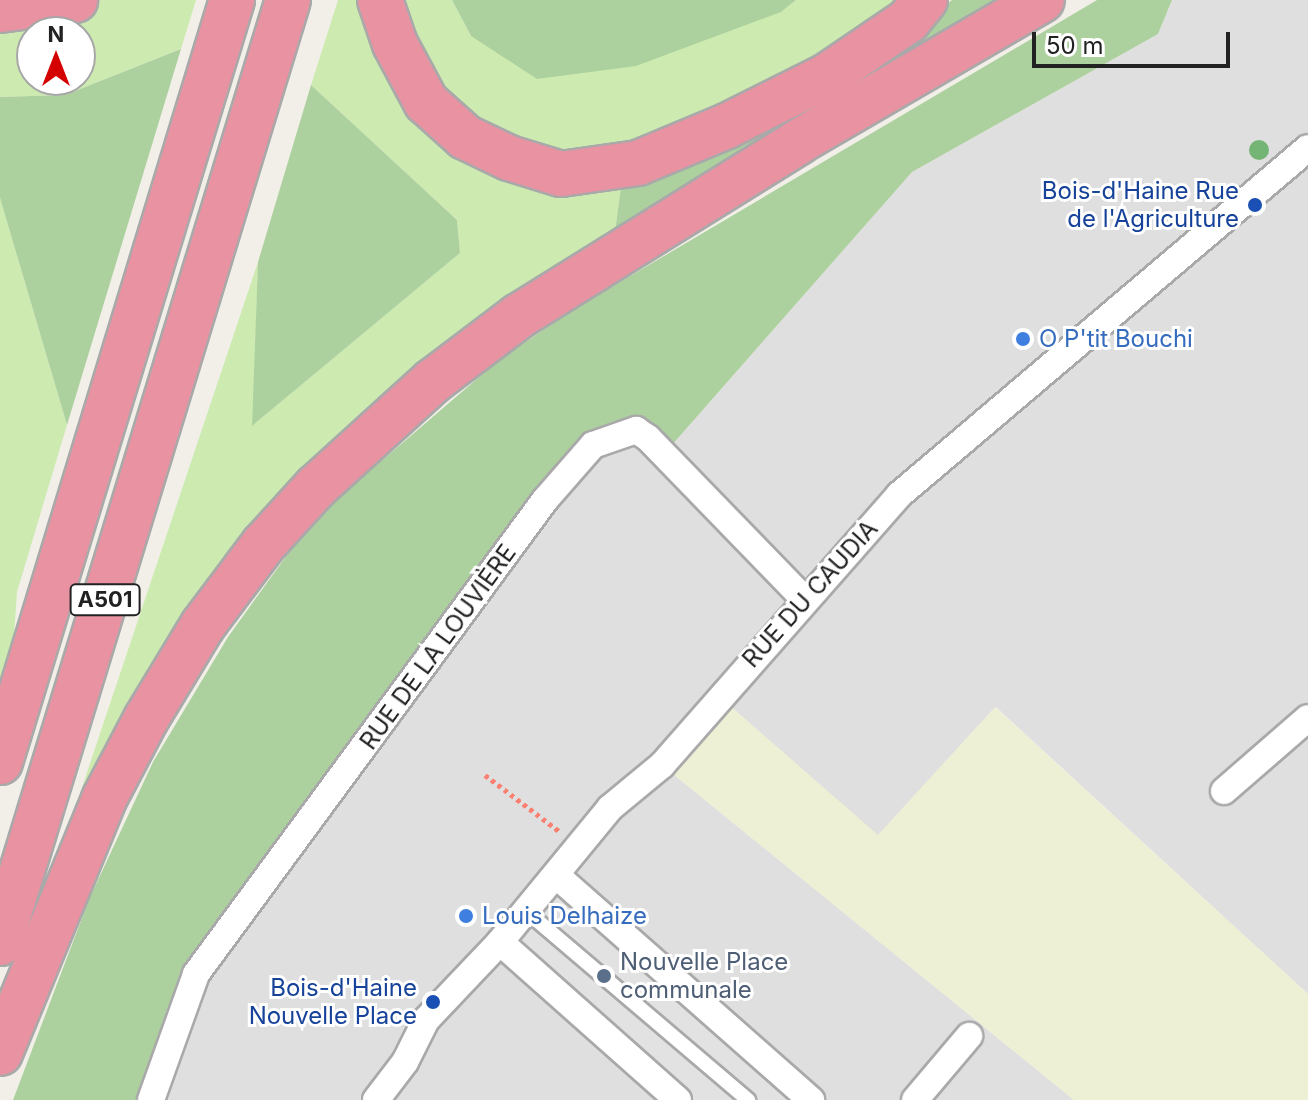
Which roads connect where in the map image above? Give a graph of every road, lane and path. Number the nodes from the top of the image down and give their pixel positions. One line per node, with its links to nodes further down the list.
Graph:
1 (75, 0): 7 (highway)
2 (232, 0): 11 (highway, A501)
3 (288, 0): 18 (highway, A501)
4 (380, 0): 5 (highway)
5 (925, 0)
6 (1042, 0): 20 (highway)
7 (0, 10)
8 (1308, 148): 9 (street, RUE DU CAUDIA)
9 (805, 600): 14 (street, RUE DU CAUDIA); 21 (street, RUE DE LA LOUVIÈRE)
10 (1308, 718): 13 (street)
11 (0, 762)
12 (485, 775): 14 (path)
13 (1224, 791)
14 (579, 847): 15 (street, RUE DU CAUDIA)
15 (557, 876): 16 (street, RUE DU CAUDIA); 25 (street)
16 (526, 911): 17 (street, RUE DU CAUDIA); 24 (lane)
17 (500, 942): 22 (street, RUE DU CAUDIA); 23 (street)
18 (0, 943)
19 (969, 1036): 26 (street)
20 (0, 1053)
21 (151, 1100)
22 (376, 1100)
23 (678, 1100)
24 (748, 1100)
25 (811, 1100)
26 (915, 1100)

